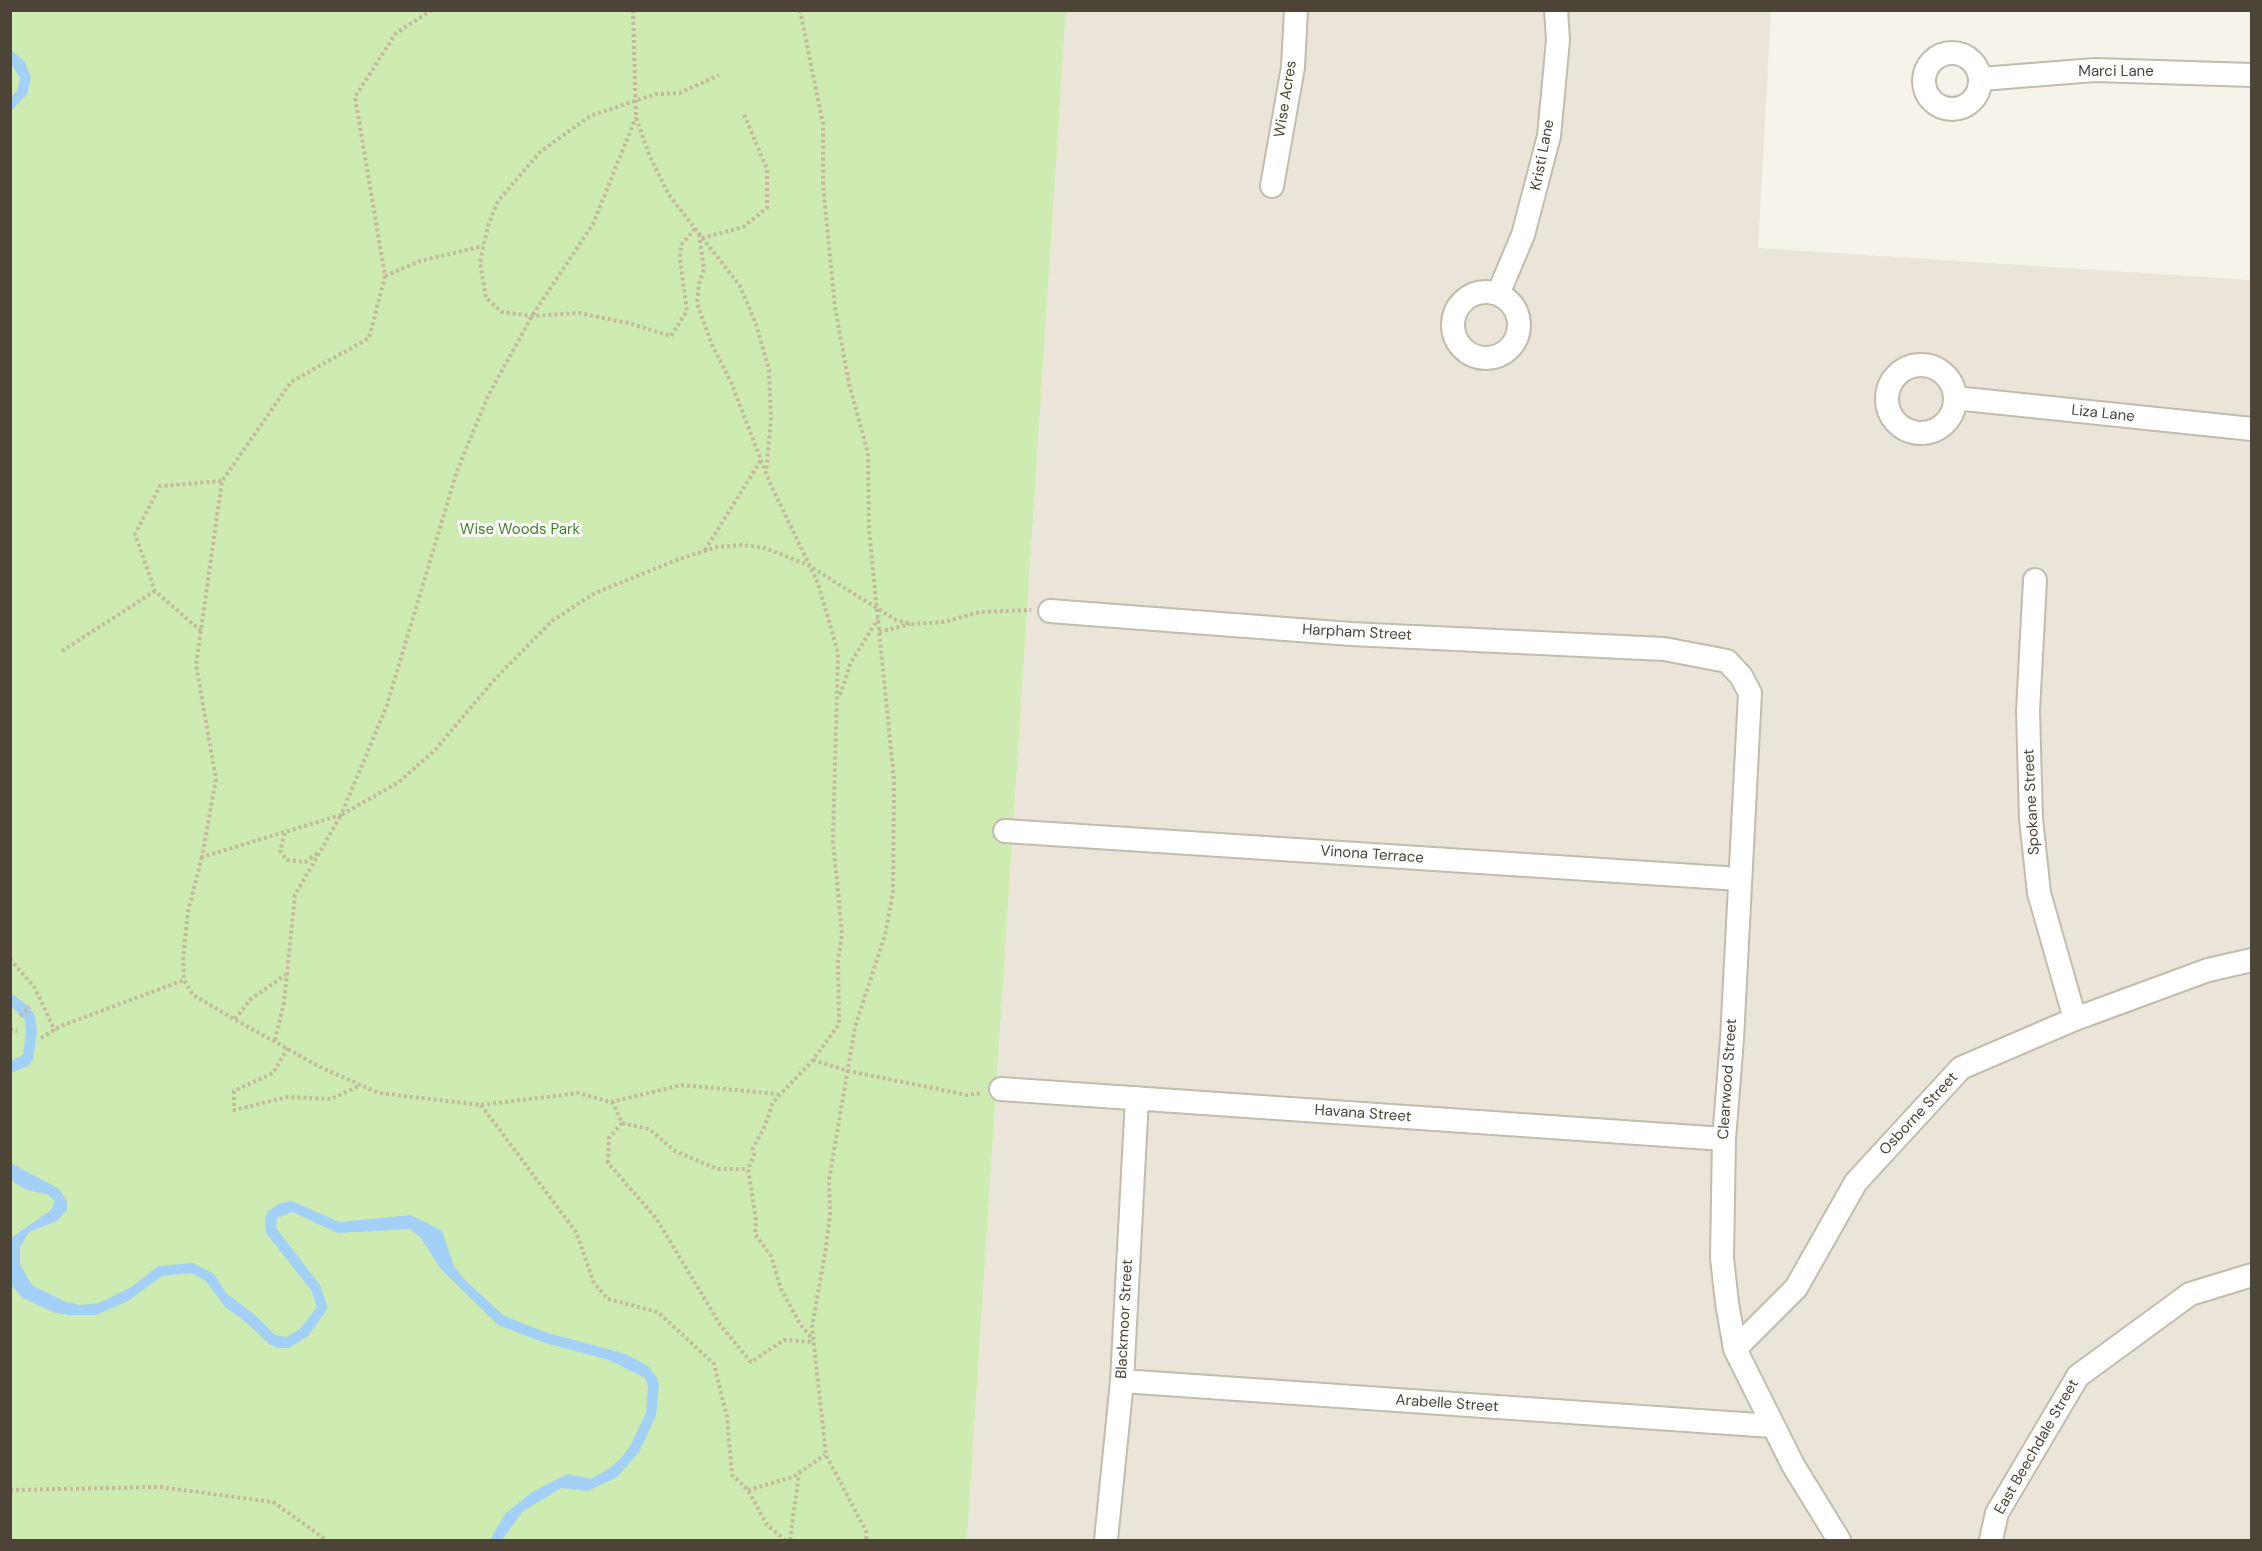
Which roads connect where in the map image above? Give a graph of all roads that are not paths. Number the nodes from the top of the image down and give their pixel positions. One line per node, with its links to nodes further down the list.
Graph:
1 (1296, 10): 5 (street, Wise Acres)
2 (1556, 10): 6 (street, Kristi Lane)
3 (2252, 75): 4 (street, Marci Lane)
4 (1981, 79)
5 (1272, 186)
6 (1498, 294)
7 (1955, 398): 8 (street, Liza Lane)
8 (2252, 429)
9 (2035, 580): 15 (street, Spokane Street)
10 (1050, 611): 11 (street, Harpham Street)
11 (1664, 649): 13 (street, Clearwood Street)
12 (1005, 831): 13 (street, Vinona Terrace)
13 (1740, 879): 18 (street, Clearwood Street)
14 (2252, 960): 15 (street, Osborne Street)
15 (2075, 1019): 20 (street, Osborne Street)
16 (1001, 1089): 17 (street, Havana Street)
17 (1137, 1098): 18 (street, Havana Street); 21 (street, Blackmoor Street)
18 (1724, 1139): 20 (street, Clearwood Street)
19 (2252, 1275): 25 (street, East Beechdale Street)
20 (1735, 1349): 22 (street, Clearwood Street)
21 (1122, 1381): 22 (street, Arabelle Street); 23 (street, Blackmoor Street)
22 (1772, 1426): 24 (street, Clearwood Street)
23 (1106, 1540)
24 (1839, 1540)
25 (1991, 1540)

